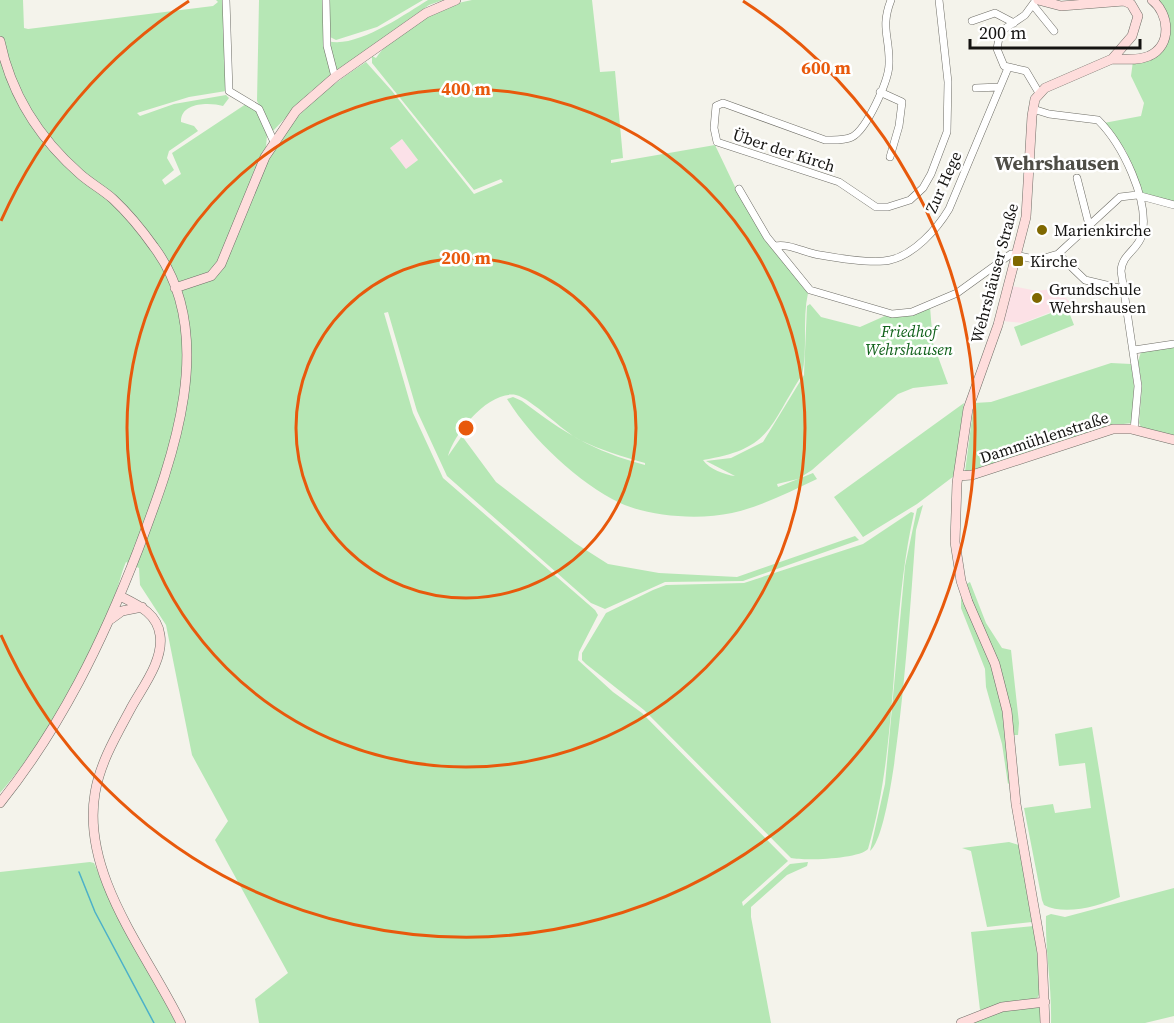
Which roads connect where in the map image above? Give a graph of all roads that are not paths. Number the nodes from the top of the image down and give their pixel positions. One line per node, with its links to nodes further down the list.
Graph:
1 (226, 0): 21 (street)
2 (326, 0): 15 (street)
3 (456, 0): 15 (street)
4 (891, 0): 18 (street)
5 (939, 0): 18 (street, Über der Kirch)
6 (1102, 0): 8 (street); 13 (street)
7 (1152, 0): 13 (street)
8 (1036, 2): 10 (street); 11 (street)
9 (972, 21): 10 (street)
10 (1014, 22): 14 (street)
11 (1054, 31)
12 (0, 41): 31 (street)
13 (1112, 59): 19 (street)
14 (1008, 68): 16 (street, Zur Hege); 19 (street)
15 (335, 78): 21 (street)
16 (1000, 87): 17 (street); 28 (street, Zur Hege)
17 (976, 88)
18 (880, 93): 22 (street)
19 (1039, 93): 20 (street, Wehrshäuser Straße)
20 (1033, 109): 25 (street); 29 (street, Wehrshäuser Straße)
21 (274, 142): 31 (street)
22 (890, 157)
23 (1077, 178): 27 (street)
24 (739, 189): 28 (street)
25 (1137, 195): 26 (street); 27 (street); 32 (street)
26 (1174, 206)
27 (1089, 225): 30 (street)
28 (774, 246): 29 (street)
29 (1017, 254): 30 (street); 37 (street, Wehrshäuser Straße)
30 (1058, 254): 32 (street)
31 (175, 288): 38 (street)
32 (1123, 289): 34 (street)
33 (1174, 344): 34 (street)
34 (1134, 350): 35 (street)
35 (1134, 430): 36 (street, Dammühlenstraße); 37 (street, Dammühlenstraße)
36 (1174, 440)
37 (958, 476): 42 (street, Wehrshäuser Straße)
38 (120, 596): 39 (street); 40 (street)
39 (142, 607): 40 (street); 43 (street)
40 (110, 620): 41 (street)
41 (0, 803)
42 (1045, 1002): 44 (street); 45 (street, Wehrshäuser Straße)
43 (181, 1023)
44 (961, 1023)
45 (1045, 1023)

